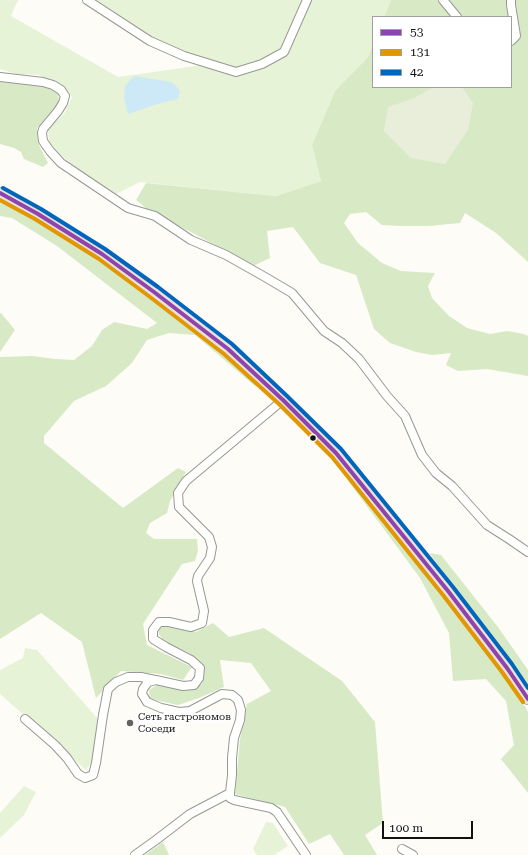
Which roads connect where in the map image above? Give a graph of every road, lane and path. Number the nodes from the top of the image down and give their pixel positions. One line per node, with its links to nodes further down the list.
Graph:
1 (87, 0): 2 (street)
2 (307, 0)
3 (443, 0): 5 (street)
4 (511, 0): 6 (street)
5 (456, 16)
6 (512, 40)
7 (0, 77): 13 (street)
8 (0, 187): 10 (highway)
9 (0, 192): 10 (highway)
10 (274, 386): 11 (highway); 12 (highway)
11 (285, 401): 12 (highway); 14 (street); 16 (highway)
12 (303, 412): 15 (highway)
13 (528, 552)
14 (156, 680): 17 (street); 18 (street)
15 (528, 691)
16 (528, 699)
17 (25, 719)
18 (230, 794): 20 (street); 21 (street)
19 (402, 848): 22 (street)
20 (135, 855)
21 (306, 855)
22 (413, 855)

